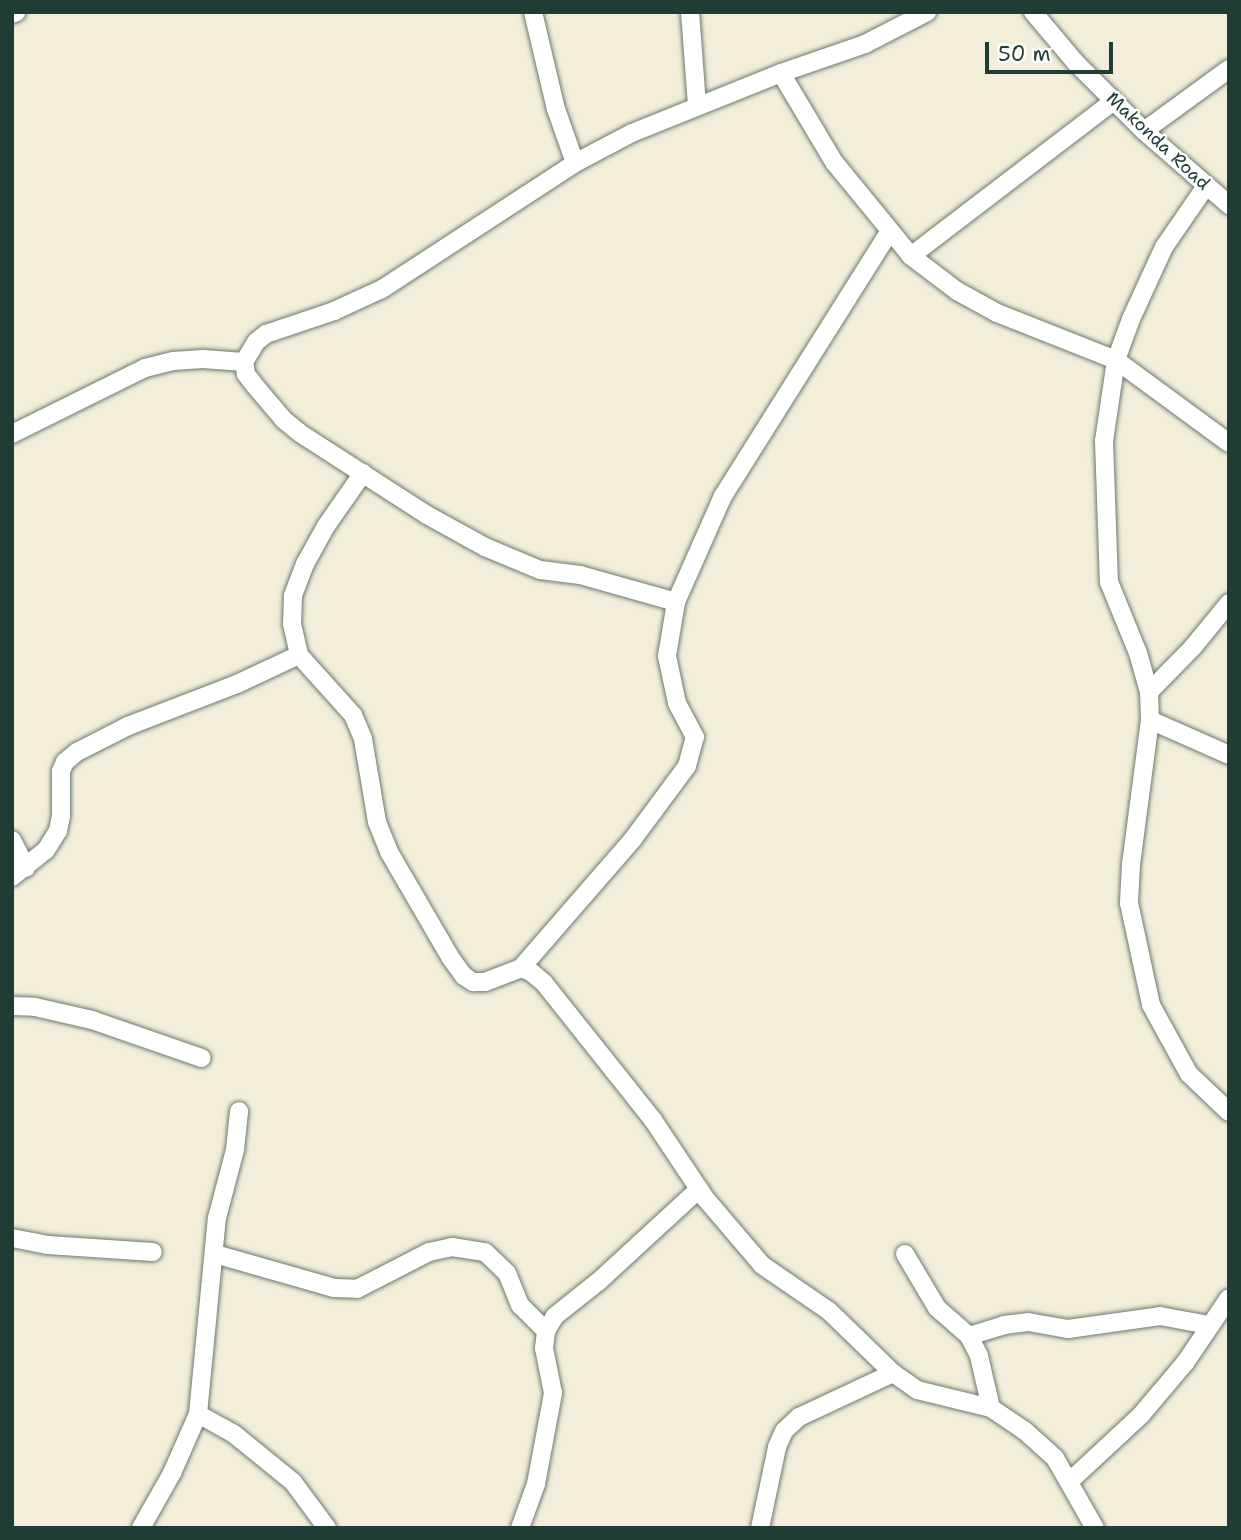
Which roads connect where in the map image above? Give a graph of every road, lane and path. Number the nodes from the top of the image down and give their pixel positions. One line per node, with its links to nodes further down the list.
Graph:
1 (533, 12): 10 (street)
2 (690, 12): 8 (street)
3 (927, 12): 6 (street)
4 (1033, 12): 7 (street, Makonda Road)
5 (1229, 69): 9 (street)
6 (781, 73): 8 (street); 13 (street)
7 (1114, 101): 9 (street, Makonda Road); 14 (street)
8 (697, 106): 10 (street)
9 (1144, 131): 11 (street, Makonda Road)
10 (575, 163): 16 (street)
11 (1206, 186): 12 (street, Makonda Road); 15 (street)
12 (1229, 205)
13 (889, 232): 14 (street); 20 (street)
14 (911, 256): 15 (street)
15 (1116, 360): 18 (street); 23 (street)
16 (244, 362): 17 (street); 19 (street)
17 (12, 435)
18 (1229, 443)
19 (363, 473): 20 (street); 22 (street)
20 (676, 601): 28 (street)
21 (1229, 603): 23 (street)
22 (299, 655): 27 (street); 28 (street)
23 (1149, 692): 24 (street)
24 (1150, 720): 25 (street); 32 (street)
25 (1229, 755)
26 (12, 840): 27 (street)
27 (19, 872)
28 (521, 968): 33 (street)
29 (12, 1006): 30 (street)
30 (202, 1058)
31 (239, 1111): 36 (street)
32 (1229, 1112)
33 (699, 1189): 40 (street); 42 (street)
34 (12, 1238): 35 (street)
35 (153, 1252)
36 (215, 1254): 40 (street); 44 (street)
37 (905, 1254): 41 (street)
38 (1229, 1298): 39 (street)
39 (1209, 1325): 41 (street); 45 (street)
40 (546, 1331): 48 (street)
41 (969, 1336): 43 (street)
42 (893, 1373): 43 (street); 49 (street)
43 (991, 1408): 45 (street)
44 (198, 1414): 46 (street); 47 (street)
45 (1070, 1482): 50 (street)
46 (141, 1528)
47 (327, 1528)
48 (520, 1528)
49 (760, 1528)
50 (1096, 1528)

